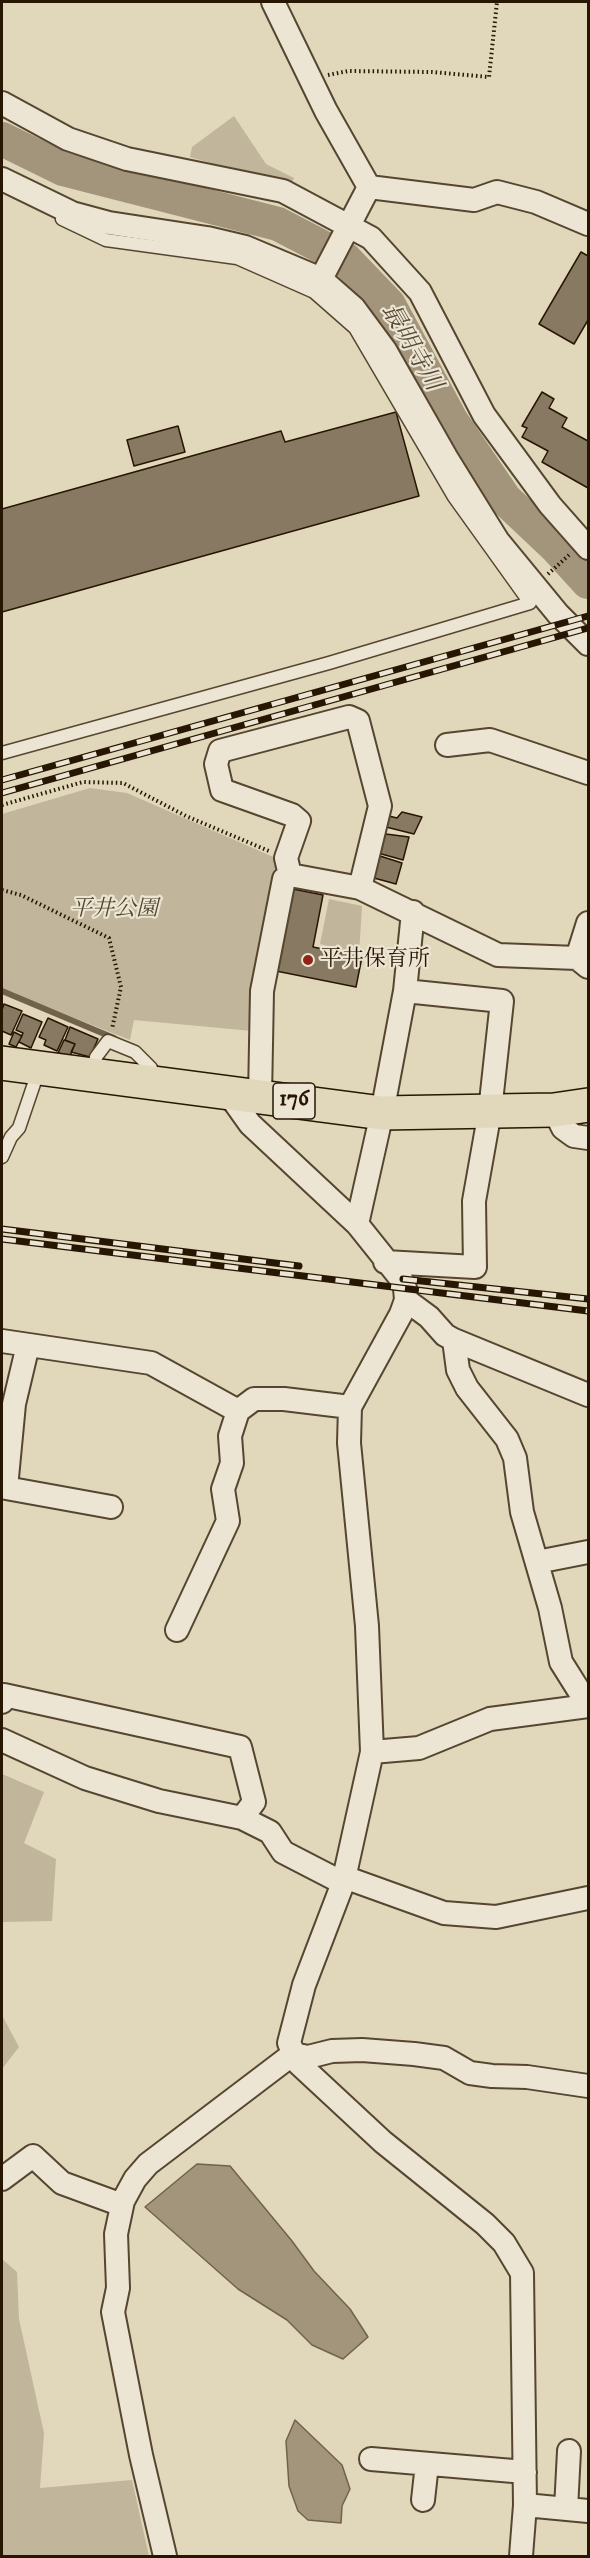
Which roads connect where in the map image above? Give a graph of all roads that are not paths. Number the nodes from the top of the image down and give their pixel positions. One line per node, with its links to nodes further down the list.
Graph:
1 (273, 2): 4 (street)
2 (2, 103): 7 (street)
3 (2, 179): 8 (street)
4 (369, 187): 6 (street); 7 (street)
5 (2, 191): 12 (lane)
6 (588, 224)
7 (347, 229): 8 (street); 9 (street)
8 (324, 273): 10 (street)
9 (582, 549)
10 (588, 644)
11 (447, 745): 13 (street)
12 (2, 753)
13 (588, 773)
14 (288, 867): 15 (street); 15 (street); 23 (street)
15 (360, 888): 16 (street)
16 (413, 912): 18 (street); 19 (street)
17 (588, 923): 18 (street)
18 (582, 962)
19 (405, 991): 26 (street); 27 (street)
20 (2, 1064): 21 (highway, 176)
21 (39, 1069): 22 (highway, 176); 29 (lane)
22 (228, 1093): 23 (highway, 176); 30 (street)
23 (260, 1097): 27 (highway, 176)
24 (588, 1105): 25 (highway, 176)
25 (555, 1110): 26 (highway, 176); 28 (street)
26 (490, 1111): 27 (highway, 176); 31 (street)
27 (382, 1113): 30 (street)
28 (588, 1138)
29 (2, 1157)
30 (357, 1224): 31 (street)
31 (385, 1262): 32 (street)
32 (406, 1300): 33 (street); 37 (street)
33 (454, 1340): 36 (street); 41 (street)
34 (2, 1341): 35 (street)
35 (28, 1345): 38 (street); 39 (street)
36 (588, 1395)
37 (351, 1407): 38 (street); 46 (street)
38 (238, 1411): 42 (street)
39 (111, 1507)
40 (588, 1552): 41 (street)
41 (537, 1562): 43 (street)
42 (177, 1630)
43 (587, 1700): 46 (street)
44 (2, 1702): 47 (street)
45 (2, 1740): 47 (street)
46 (372, 1752): 48 (street)
47 (242, 1818): 48 (street)
48 (344, 1880): 49 (street); 50 (street)
49 (588, 1898)
50 (293, 2054): 51 (street); 53 (street); 57 (street)
51 (588, 2086)
52 (2, 2179): 53 (street)
53 (122, 2205): 61 (street)
54 (569, 2451): 60 (street)
55 (371, 2459): 56 (street)
56 (427, 2464): 57 (street); 58 (street)
57 (525, 2472): 59 (street)
58 (423, 2500)
59 (525, 2505): 60 (street); 62 (street)
60 (577, 2510)
61 (165, 2556)
62 (521, 2556)

